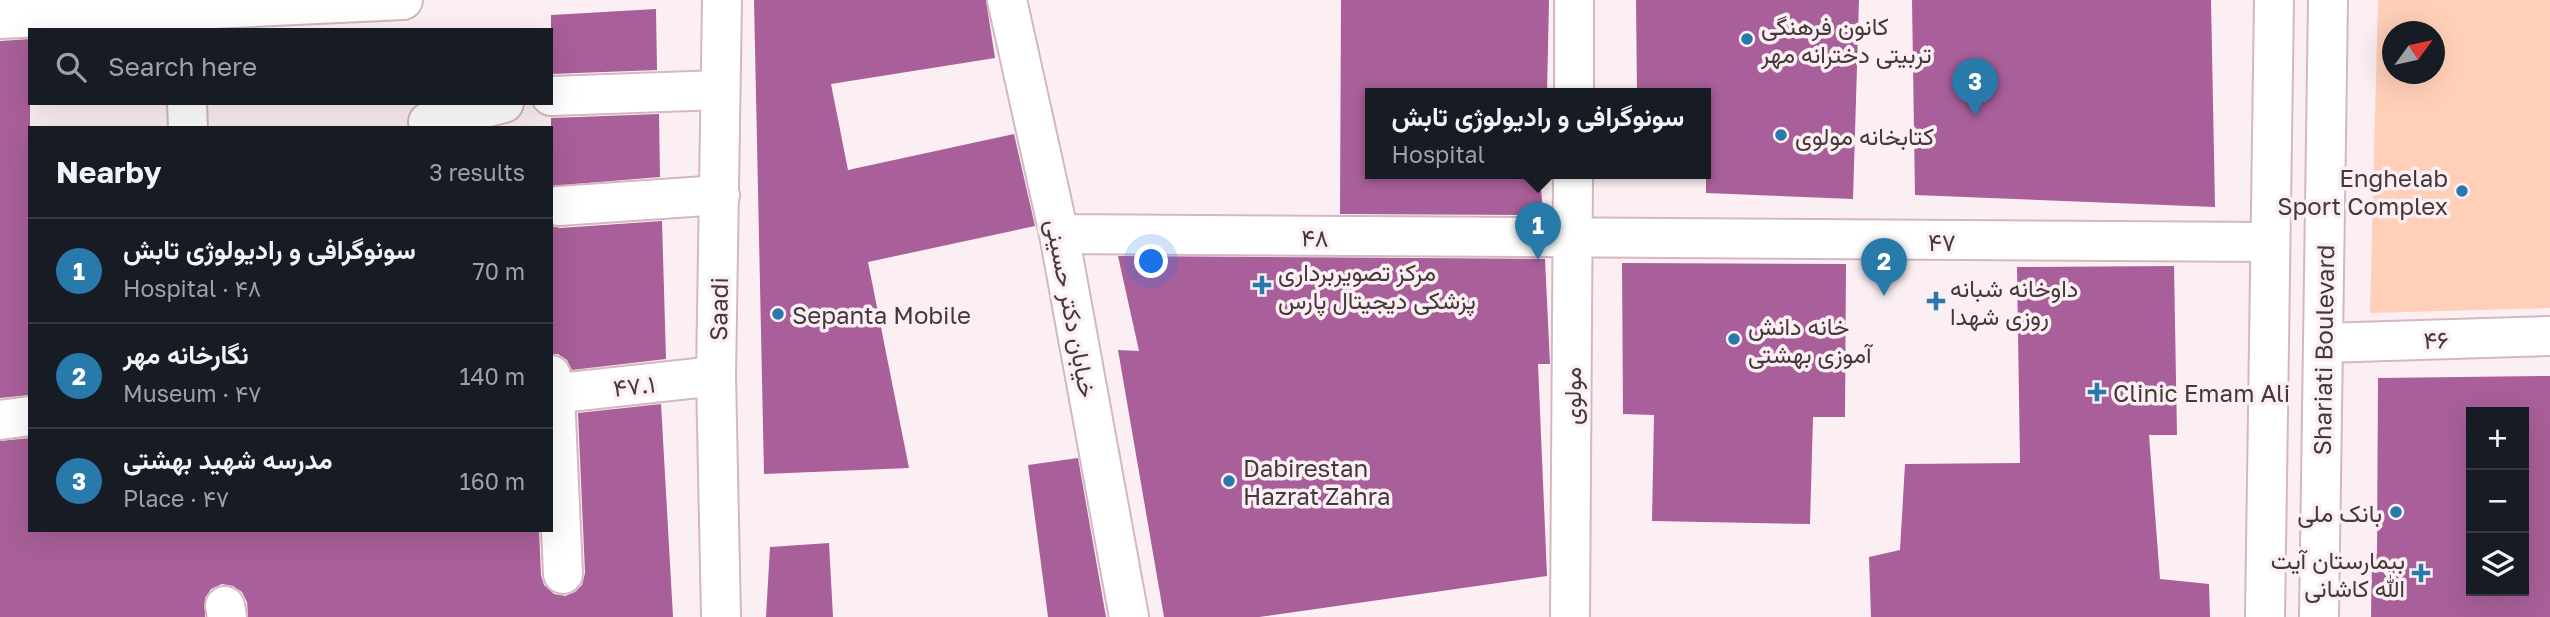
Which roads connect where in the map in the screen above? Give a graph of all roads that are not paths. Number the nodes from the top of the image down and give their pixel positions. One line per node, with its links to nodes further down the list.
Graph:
1 (403, 0): 8 (street)
2 (722, 0): 10 (street, Saadi)
3 (1007, 0): 19 (street, خیابان دکتر حسینی)
4 (1574, 0): 9 (street)
5 (2274, 0): 21 (street)
6 (2328, 0): 23 (street, Shariati Boulevard)
7 (0, 19): 8 (street)
8 (184, 20)
9 (1574, 88)
10 (720, 90): 11 (street); 17 (street, Saadi)
11 (553, 96)
12 (187, 105): 15 (street)
13 (496, 105): 14 (street)
14 (428, 122)
15 (188, 126)
16 (1573, 179): 20 (street, مولوی)
17 (720, 195): 18 (street); 24 (street, Saadi)
18 (559, 206)
19 (1059, 234): 20 (street, ۴۸); 31 (street, خیابان دکتر حسینی)
20 (1572, 239): 21 (street, ۴۷); 32 (street, مولوی)
21 (2270, 242): 33 (street)
22 (2550, 335): 23 (street, ۴۶)
23 (2323, 343): 34 (street, Shariati Boulevard)
24 (716, 376): 25 (street, ۴۷.۱); 30 (street, Saadi)
25 (553, 388)
26 (553, 405): 29 (street)
27 (28, 416): 28 (street)
28 (0, 420)
29 (563, 574)
30 (721, 617)
31 (1129, 617)
32 (1570, 617)
33 (2265, 617)
34 (2319, 617)

